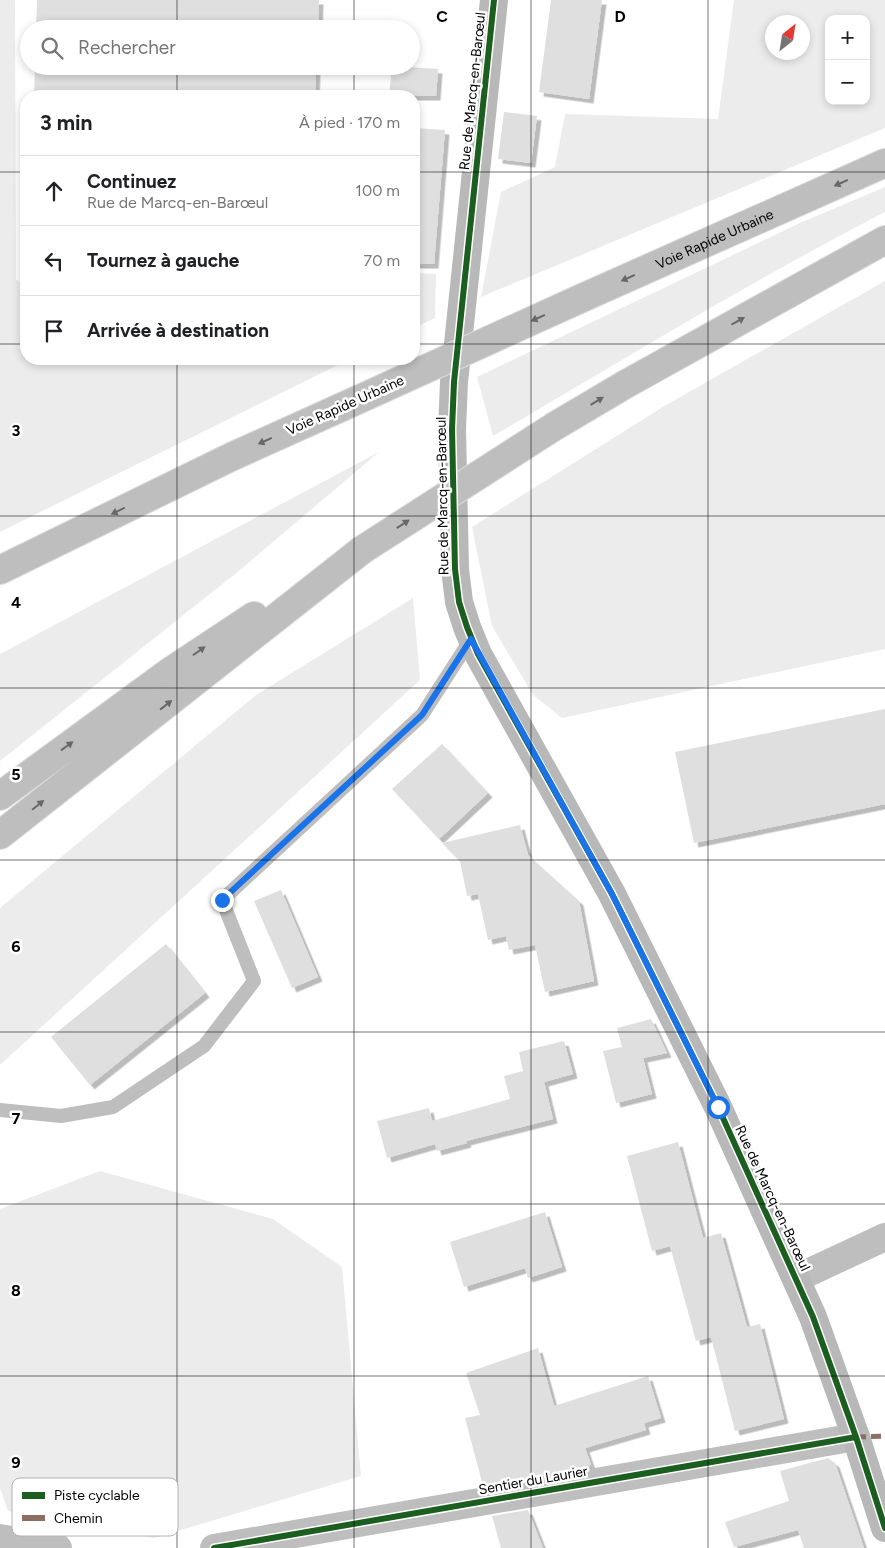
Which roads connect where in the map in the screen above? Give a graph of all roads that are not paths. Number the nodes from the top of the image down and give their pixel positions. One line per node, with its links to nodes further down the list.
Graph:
1 (494, 0): 6 (street, Rue de Marcq-en-Barœul)
2 (885, 163): 5 (main road, Voie Rapide Urbaine, one-way to 5, bridge)
3 (885, 240): 4 (main road, one-way to 3, bridge)
4 (362, 550): 7 (main road, one-way to 4); 8 (main road, one-way to 4)
5 (0, 570)
6 (471, 639): 9 (lane); 11 (street, Rue de Marcq-en-Barœul)
7 (0, 796)
8 (0, 835)
9 (0, 1110)
10 (885, 1237): 11 (main road)
11 (797, 1278): 12 (street, Rue de Marcq-en-Barœul)
12 (856, 1437): 13 (street, Rue de Marcq-en-Barœul); 16 (main road, Sentier du Laurier)
13 (885, 1528)
14 (0, 1538): 15 (main road)
15 (58, 1548)
16 (214, 1548)

